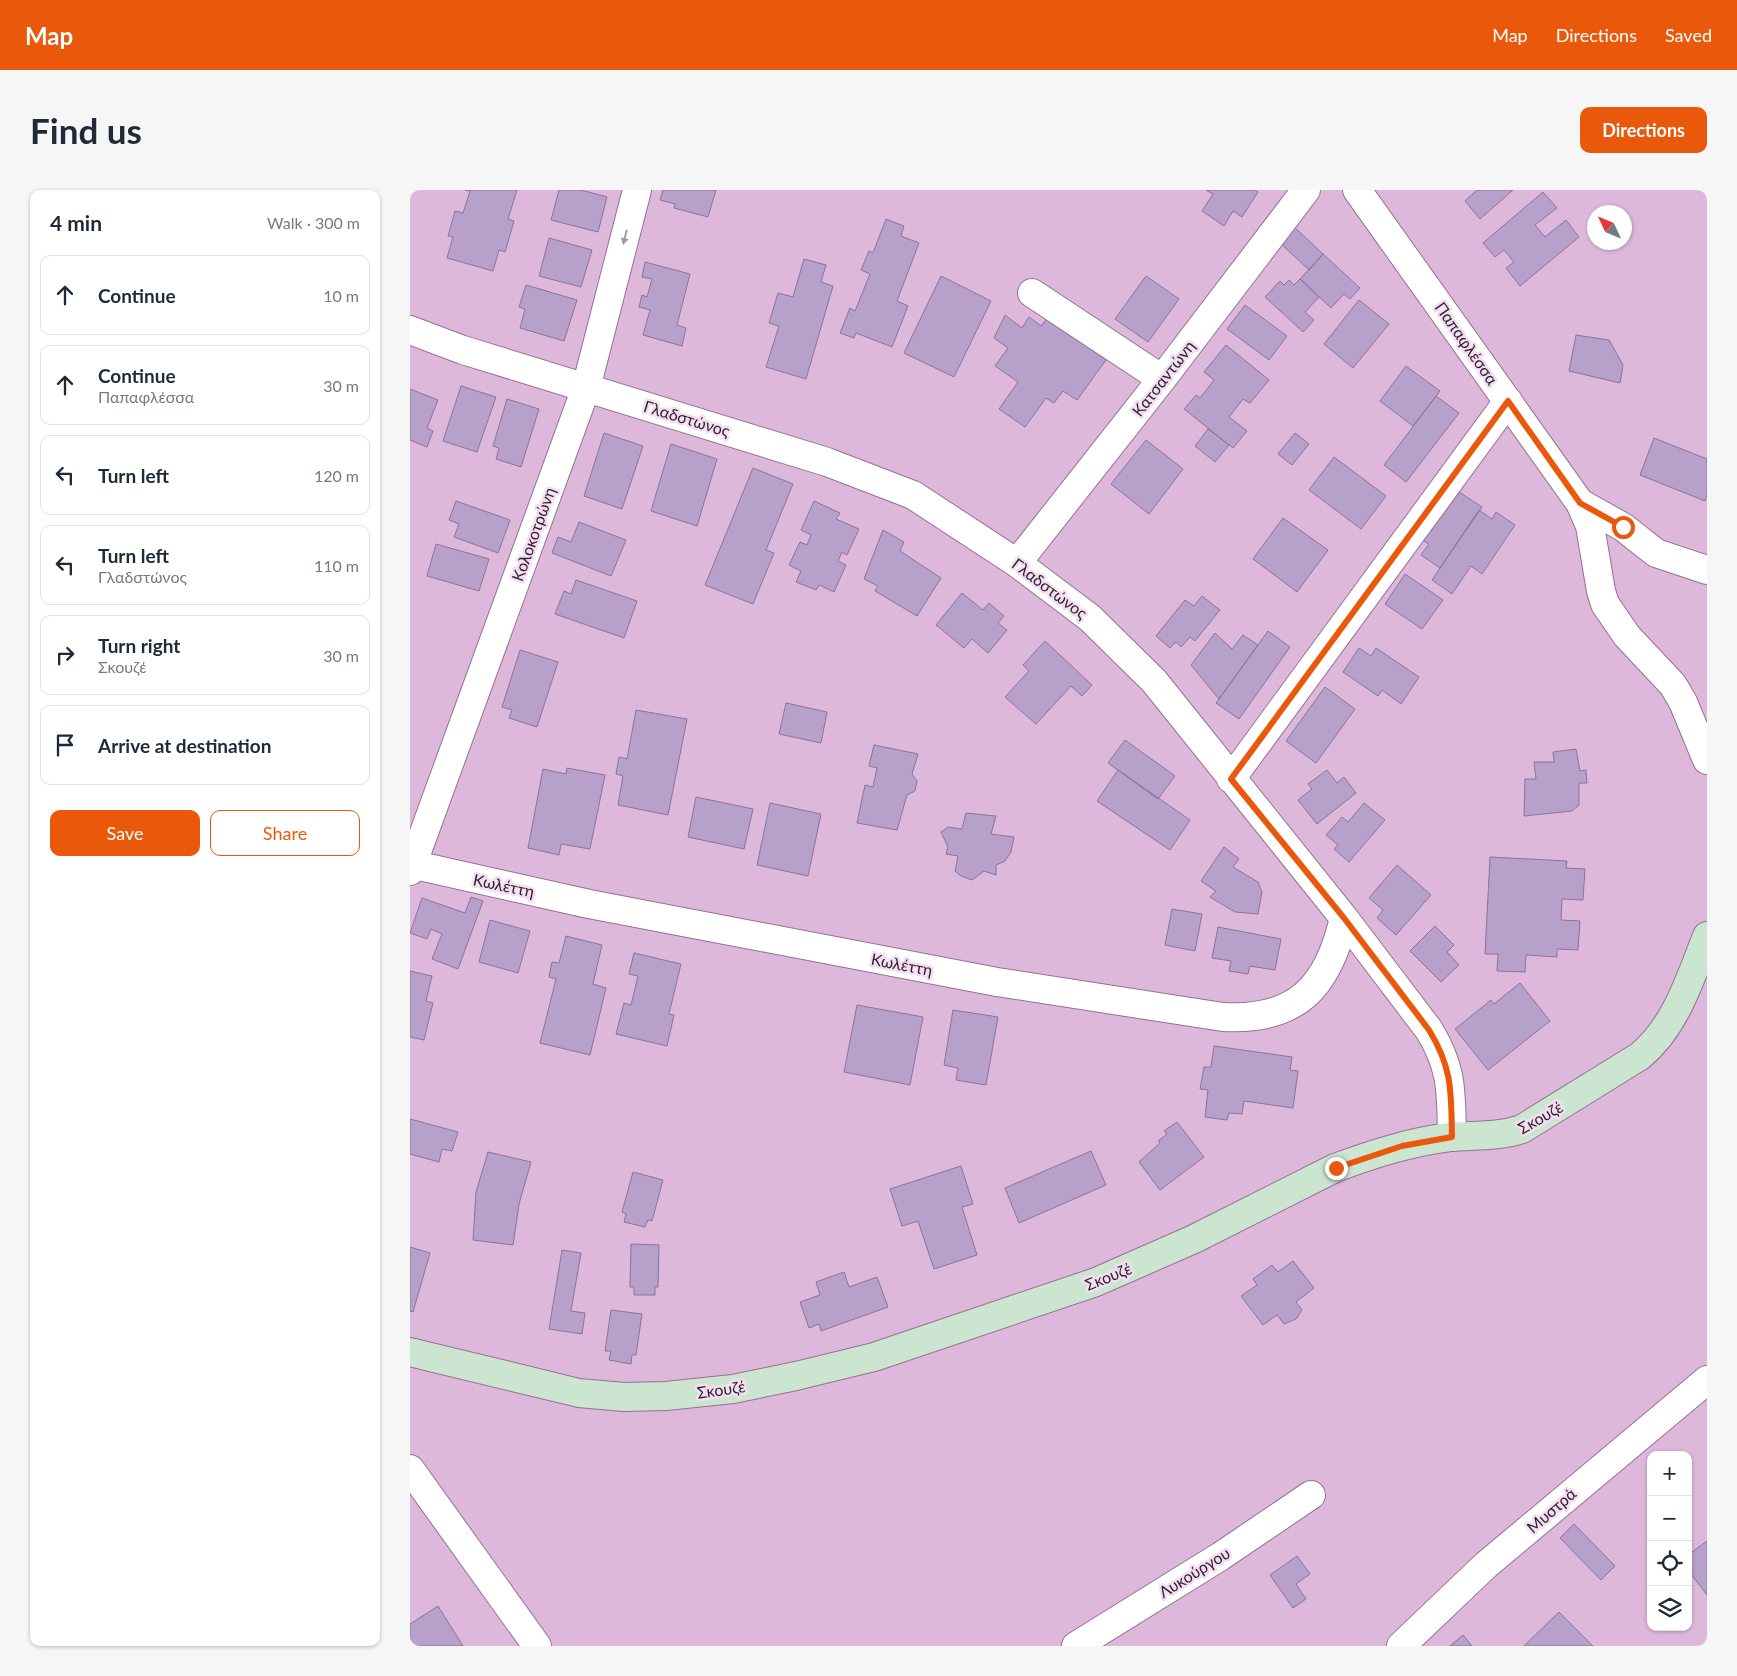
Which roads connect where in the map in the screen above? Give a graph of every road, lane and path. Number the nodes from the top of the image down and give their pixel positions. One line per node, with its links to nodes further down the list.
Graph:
1 (637, 190): 7 (street, Κολοκοτρώνη, one-way to 7)
2 (1306, 190): 6 (street, Κατσαντώνη)
3 (1357, 190): 8 (street, Παπαφλέσσα)
4 (1032, 293): 6 (street)
5 (410, 330): 7 (street, Γλαδστώνος)
6 (1162, 380): 10 (street, Κατσαντώνη)
7 (586, 388): 10 (street, Γλαδστώνος); 14 (street, Κολοκοτρώνη)
8 (1508, 401): 9 (street, Παπαφλέσσα); 13 (street)
9 (1580, 503): 11 (street); 12 (street, Παπαφλέσσα)
10 (1017, 563): 13 (street, Γλαδστώνος)
11 (1707, 570)
12 (1707, 760)
13 (1231, 779): 15 (street, Γλαδστώνος)
14 (411, 867): 15 (street, Κωλέττη)
15 (1344, 918): 17 (street, Γλαδστώνος)
16 (1707, 936): 17 (street, Σκουζέ)
17 (1452, 1137): 18 (street, Σκουζέ)
18 (410, 1352)
19 (1707, 1380): 24 (street, Μυστρά)
20 (410, 1469): 22 (street)
21 (1311, 1495): 23 (street, Λυκούργου)
22 (537, 1646)
23 (1076, 1646)
24 (1401, 1646)

